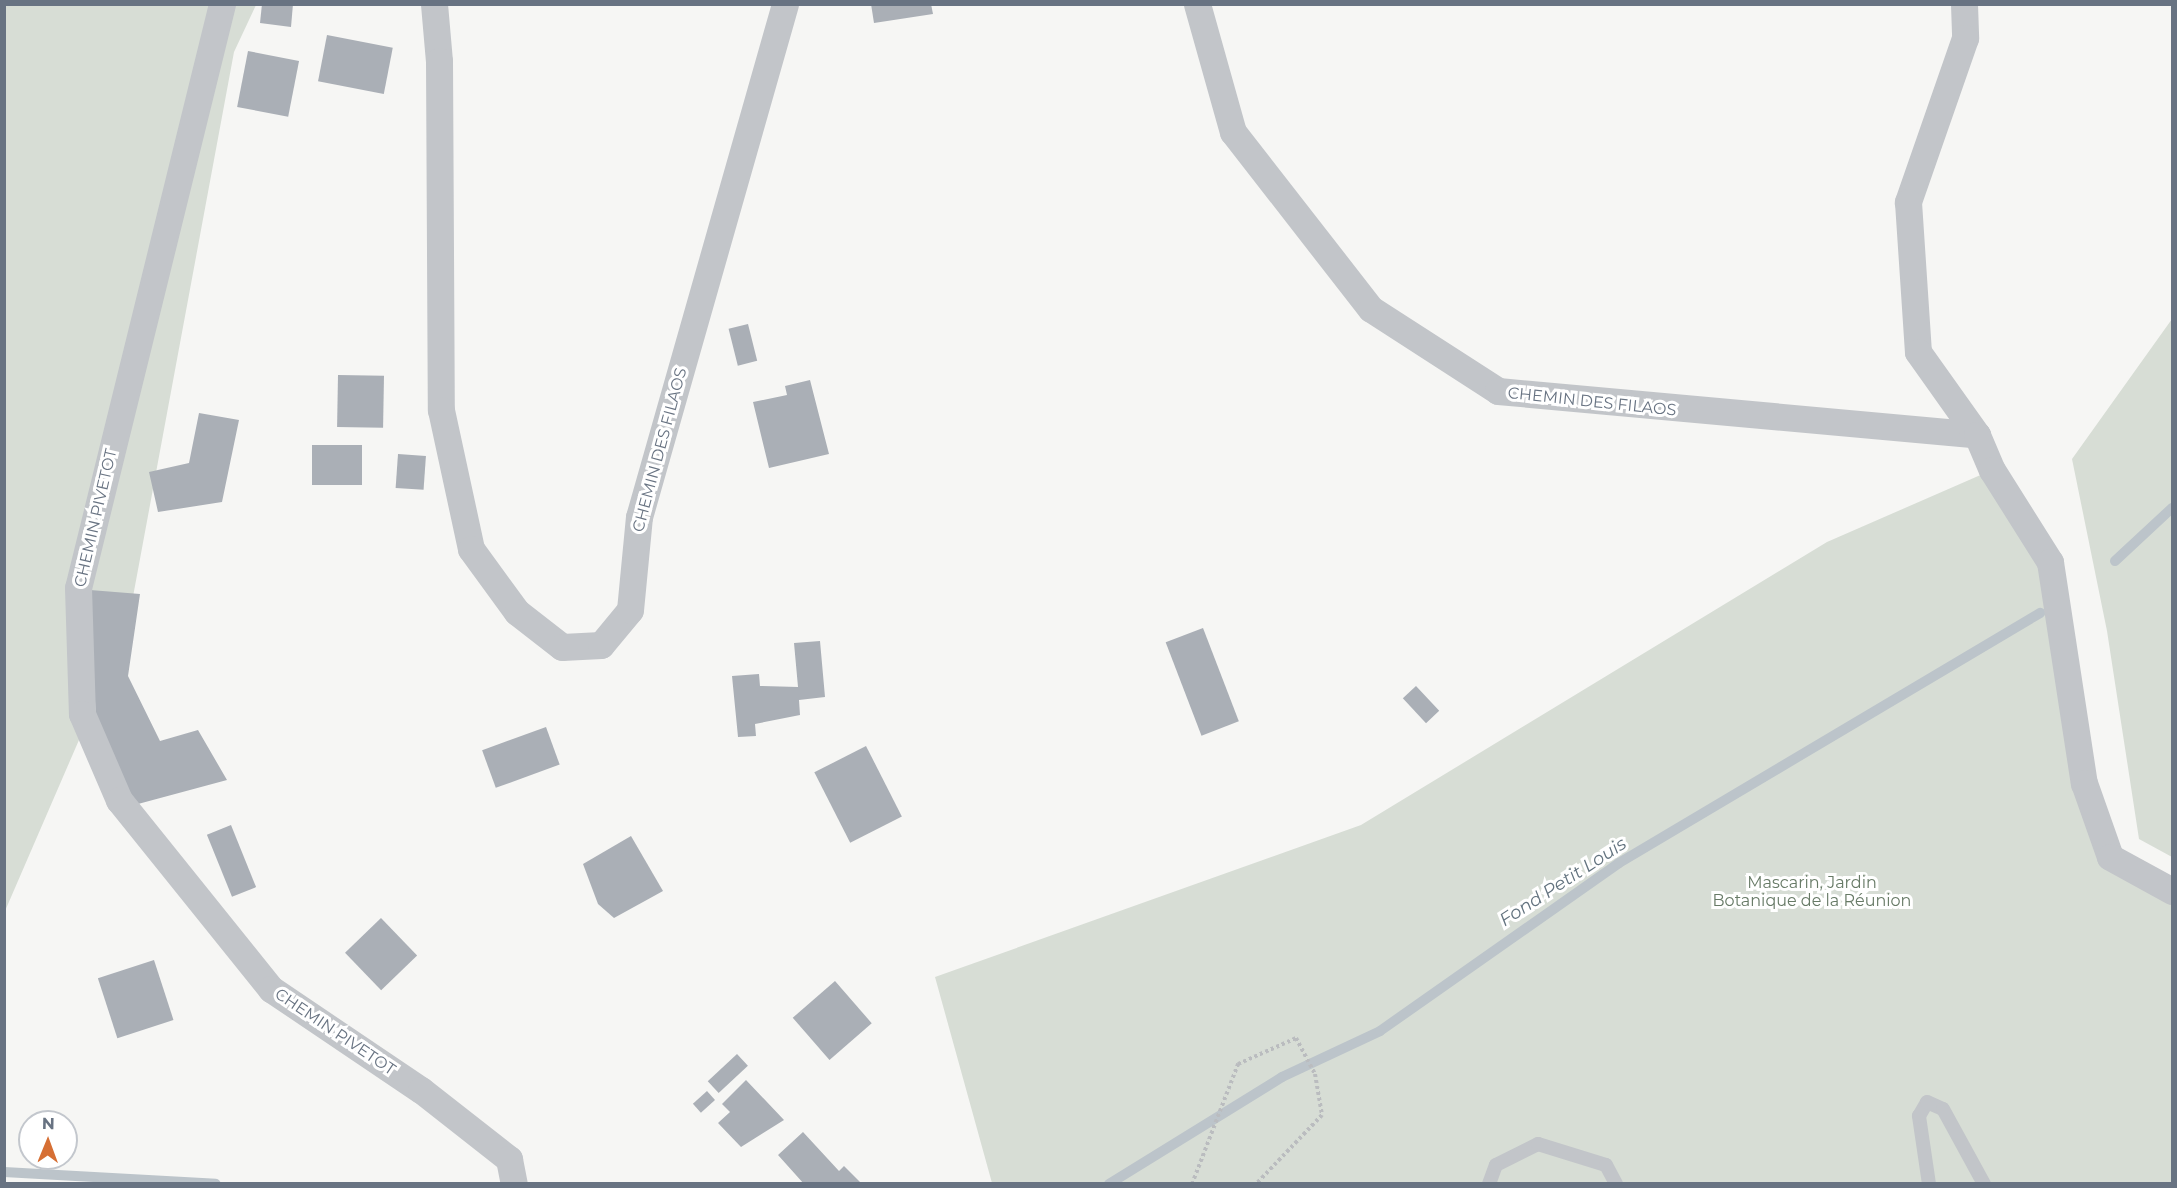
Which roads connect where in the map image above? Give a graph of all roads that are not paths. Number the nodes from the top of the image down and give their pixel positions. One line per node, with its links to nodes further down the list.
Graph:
1 (222, 4): 8 (street, CHEMIN PIVETOT)
2 (434, 4): 3 (street, CHEMIN DES FILAOS)
3 (785, 4)
4 (1197, 4): 6 (street, CHEMIN DES FILAOS)
5 (1964, 4): 6 (street)
6 (1977, 435): 7 (street)
7 (2172, 891)
8 (514, 1184)
9 (1489, 1184): 10 (lane)
10 (1616, 1184)
11 (1929, 1184): 12 (lane)
12 (1984, 1184)

